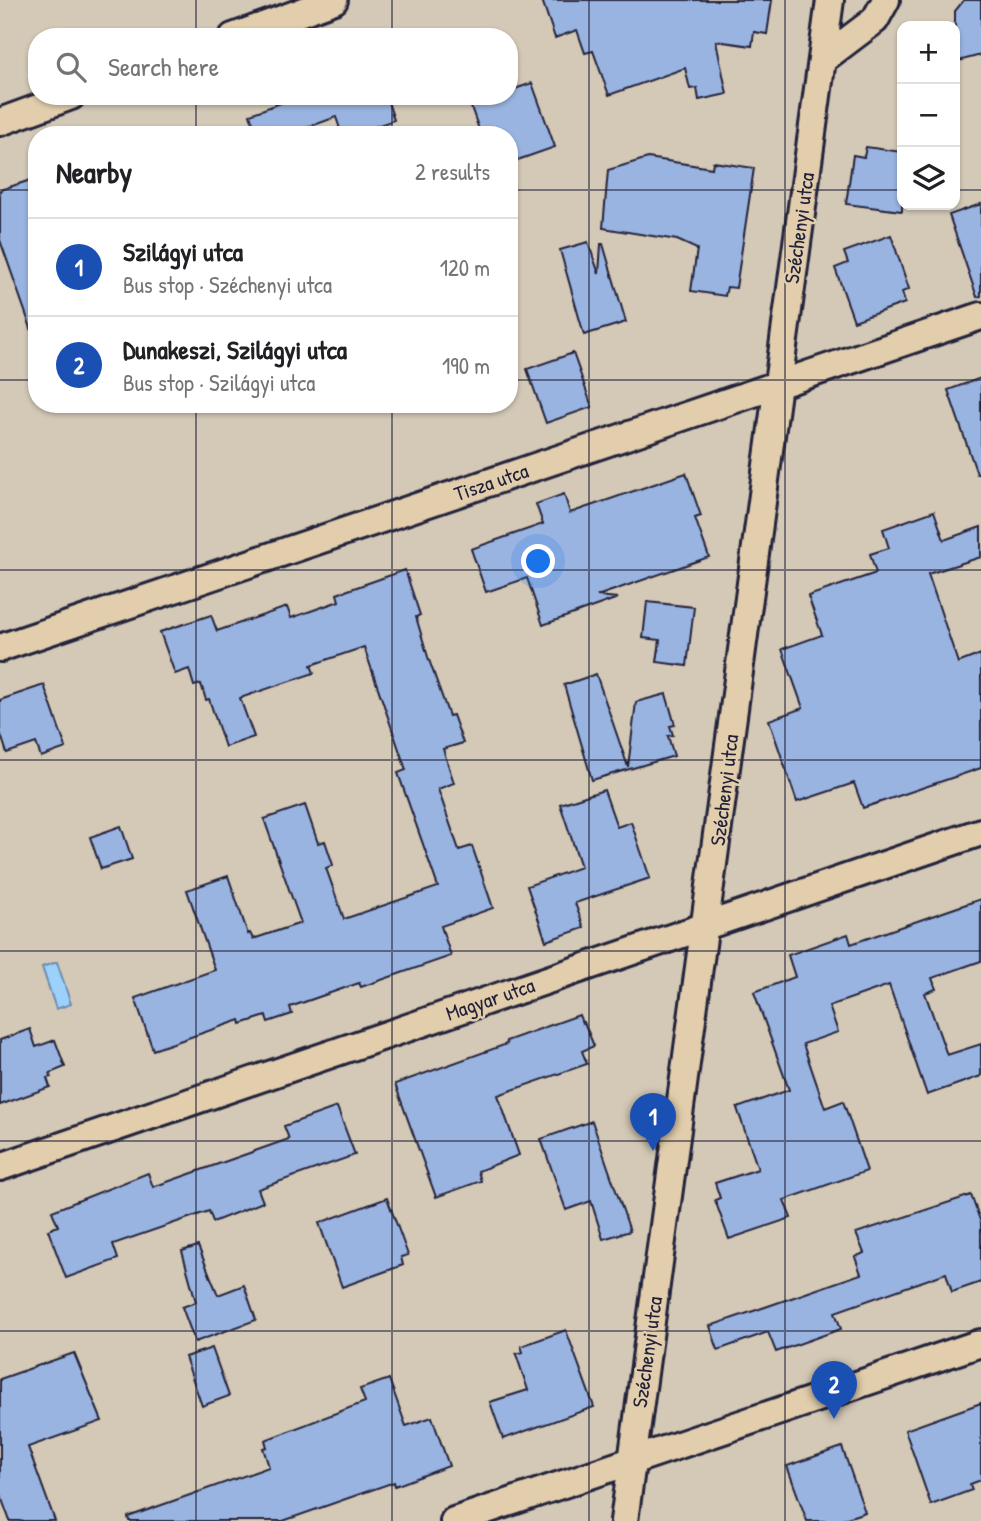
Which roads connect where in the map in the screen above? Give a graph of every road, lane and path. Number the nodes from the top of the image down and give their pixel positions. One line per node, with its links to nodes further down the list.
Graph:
1 (334, 0): 4 (street)
2 (830, 0): 5 (street, Széchenyi utca)
3 (886, 0): 5 (street)
4 (258, 28)
5 (822, 60): 9 (street, Széchenyi utca)
6 (46, 105): 7 (street)
7 (0, 122)
8 (981, 316): 9 (street, Tisza utca)
9 (777, 385): 10 (street, Tisza utca); 12 (street, Széchenyi utca)
10 (0, 648)
11 (981, 832): 12 (street, Magyar utca)
12 (706, 926): 13 (street, Magyar utca); 15 (street, Széchenyi utca)
13 (0, 1167)
14 (981, 1343): 15 (street)
15 (633, 1460): 16 (street); 17 (street, Széchenyi utca)
16 (454, 1521)
17 (625, 1521)

